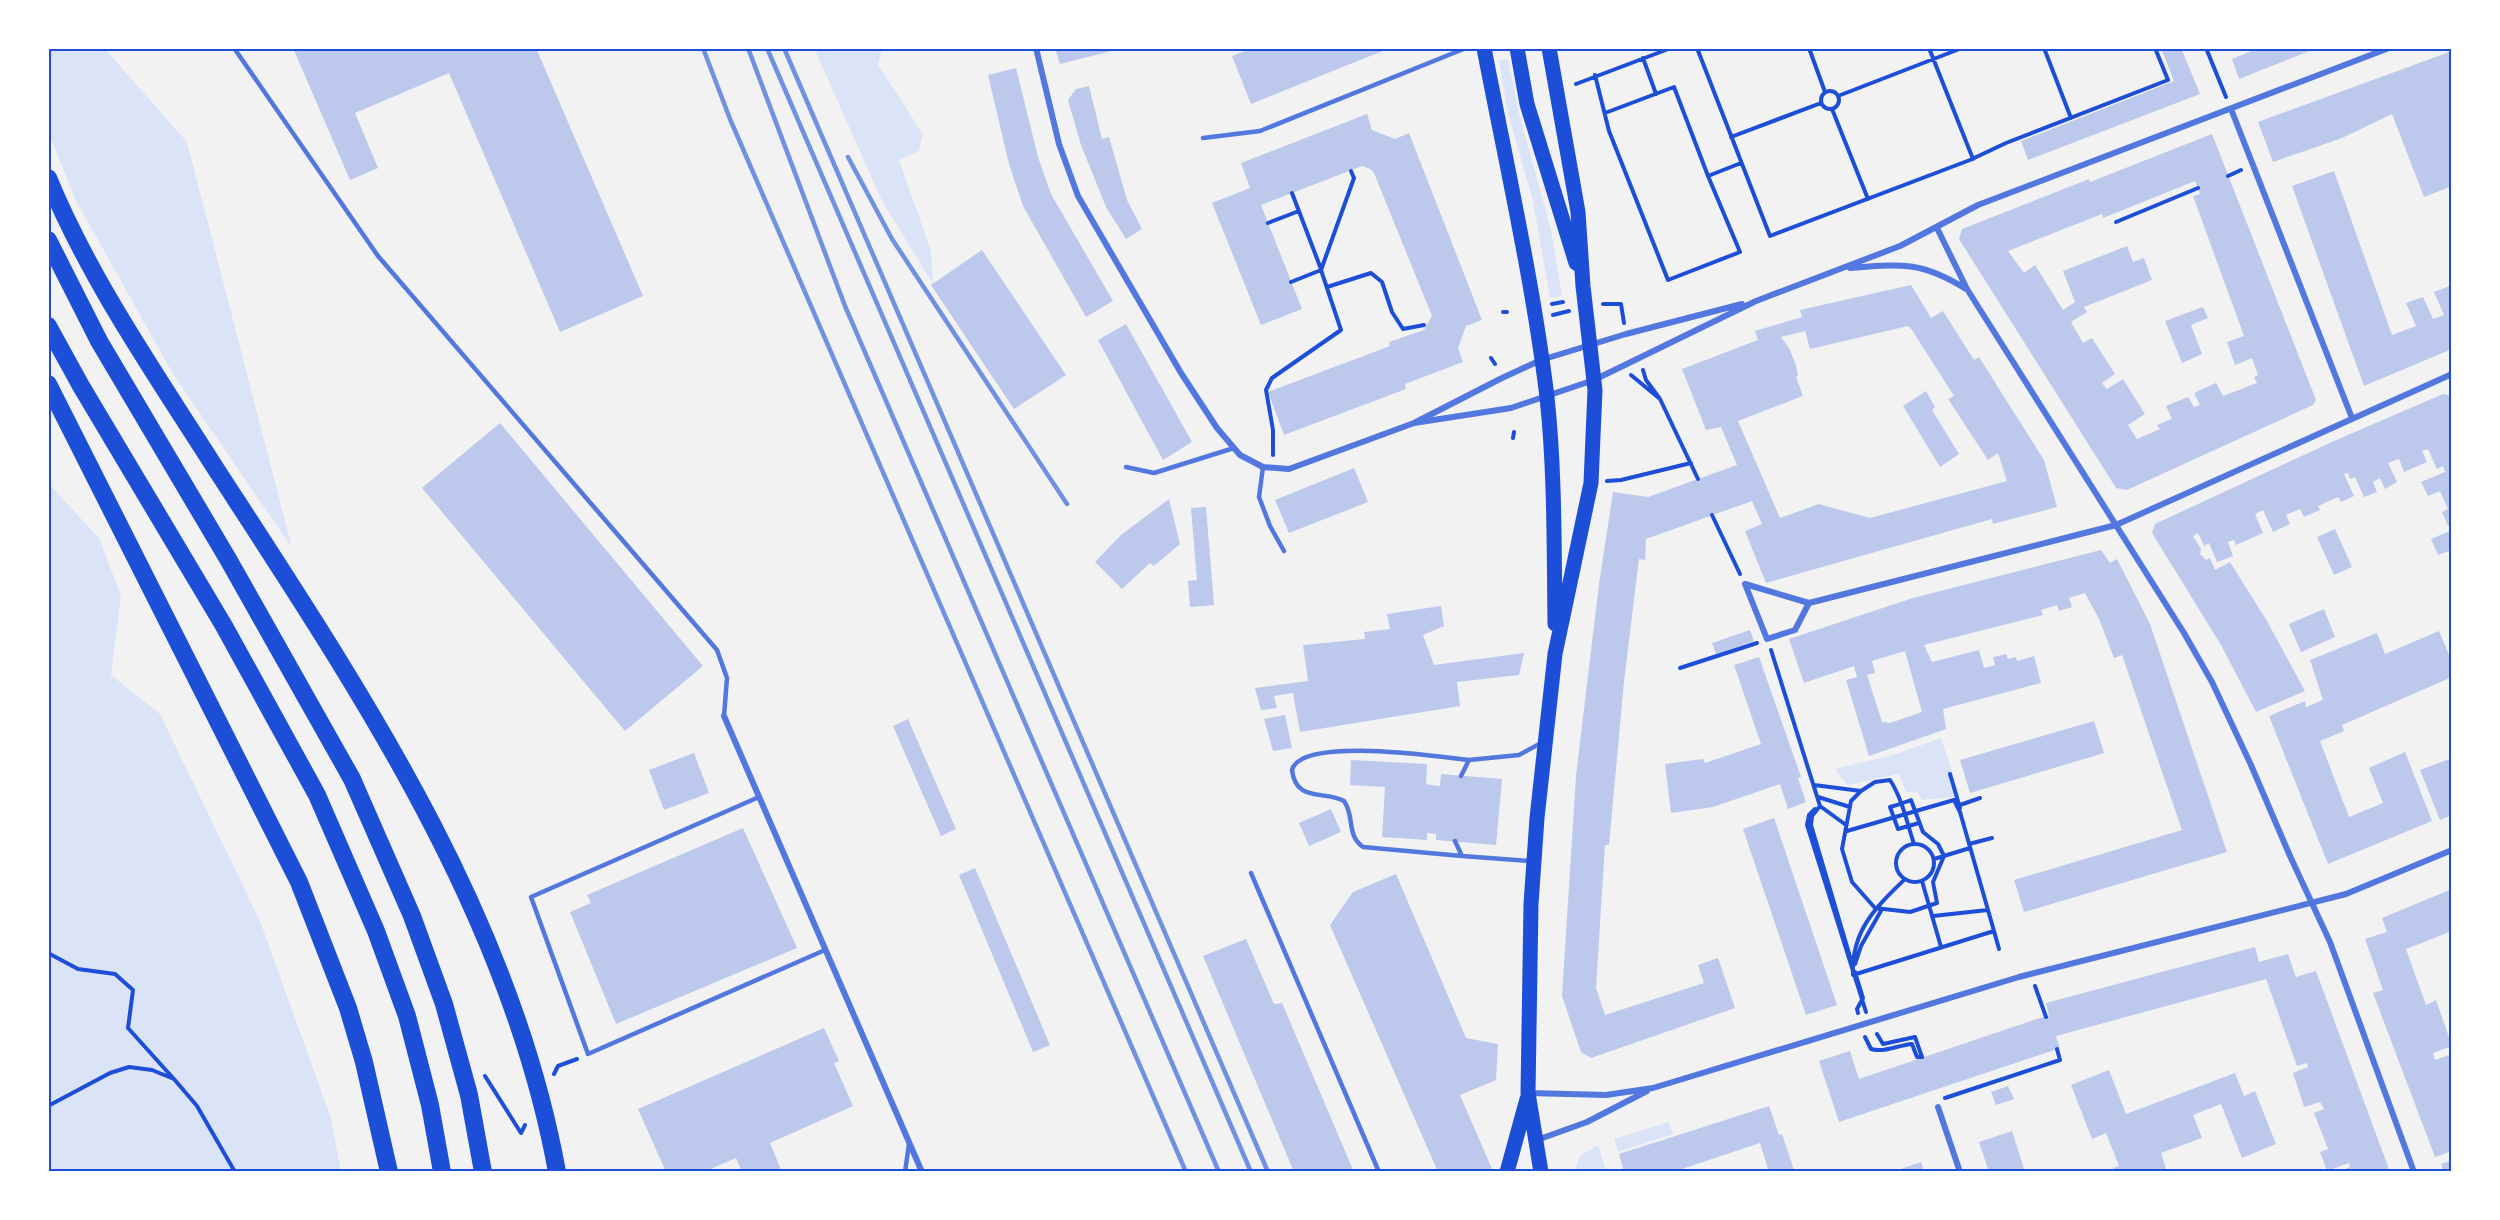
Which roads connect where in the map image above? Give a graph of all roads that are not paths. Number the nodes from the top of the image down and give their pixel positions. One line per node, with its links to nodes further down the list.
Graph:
1 (234, 48): 33 (lane)
2 (1036, 48): 26 (street)
3 (1466, 48): 9 (lane)
4 (1485, 48): 19 (main road)
5 (1517, 48): 14 (main road)
6 (1548, 48): 14 (main road)
7 (2389, 48): 8 (street)
8 (2231, 109): 11 (street); 24 (street)
9 (1203, 138)
10 (48, 178): 53 (highway)
11 (1937, 228): 13 (street); 15 (street)
12 (48, 240): 52 (highway)
13 (1842, 268): 15 (street); 16 (street)
14 (1583, 286): 18 (main road)
15 (1967, 289): 29 (street)
16 (1756, 301): 18 (street); 21 (street)
17 (48, 326): 51 (highway)
18 (1591, 345): 19 (street); 21 (main road)
19 (1541, 360): 23 (main road); 25 (street)
20 (2452, 374): 24 (street)
21 (1594, 380): 23 (street); 32 (main road)
22 (48, 384): 50 (highway)
23 (1547, 398): 25 (street); 32 (main road)
24 (2352, 418): 29 (street)
25 (1414, 423): 28 (street)
26 (1234, 448): 27 (lane); 28 (street)
27 (1126, 467)
28 (1263, 467): 30 (lane)
29 (2116, 525): 31 (street); 43 (street)
30 (1284, 551)
31 (1809, 603): 31 (street)
32 (1555, 654): 34 (main road)
33 (724, 716): 37 (street)
34 (1545, 741): 35 (lane); 41 (main road)
35 (1469, 760): 36 (lane); 40 (lane)
36 (1461, 776)
37 (759, 797): 44 (street); 44 (lane)
38 (1455, 841): 40 (lane)
39 (2452, 850): 43 (street)
40 (1462, 856): 41 (lane)
41 (1534, 861): 46 (main road)
42 (1251, 873): 56 (lane)
43 (2313, 902): 45 (street); 60 (street)
44 (825, 950): 49 (street)
45 (1653, 1088): 46 (street); 48 (street)
46 (1528, 1093): 48 (main road); 57 (main road)
47 (1938, 1107): 59 (street)
48 (1537, 1140): 58 (main road)
49 (909, 1144): 54 (lane); 55 (street)
50 (389, 1172)
51 (442, 1172)
52 (483, 1172)
53 (557, 1172)
54 (905, 1172)
55 (922, 1172)
56 (1379, 1172)
57 (1508, 1172)
58 (1541, 1172)
59 (1960, 1172)
60 (2414, 1172)

